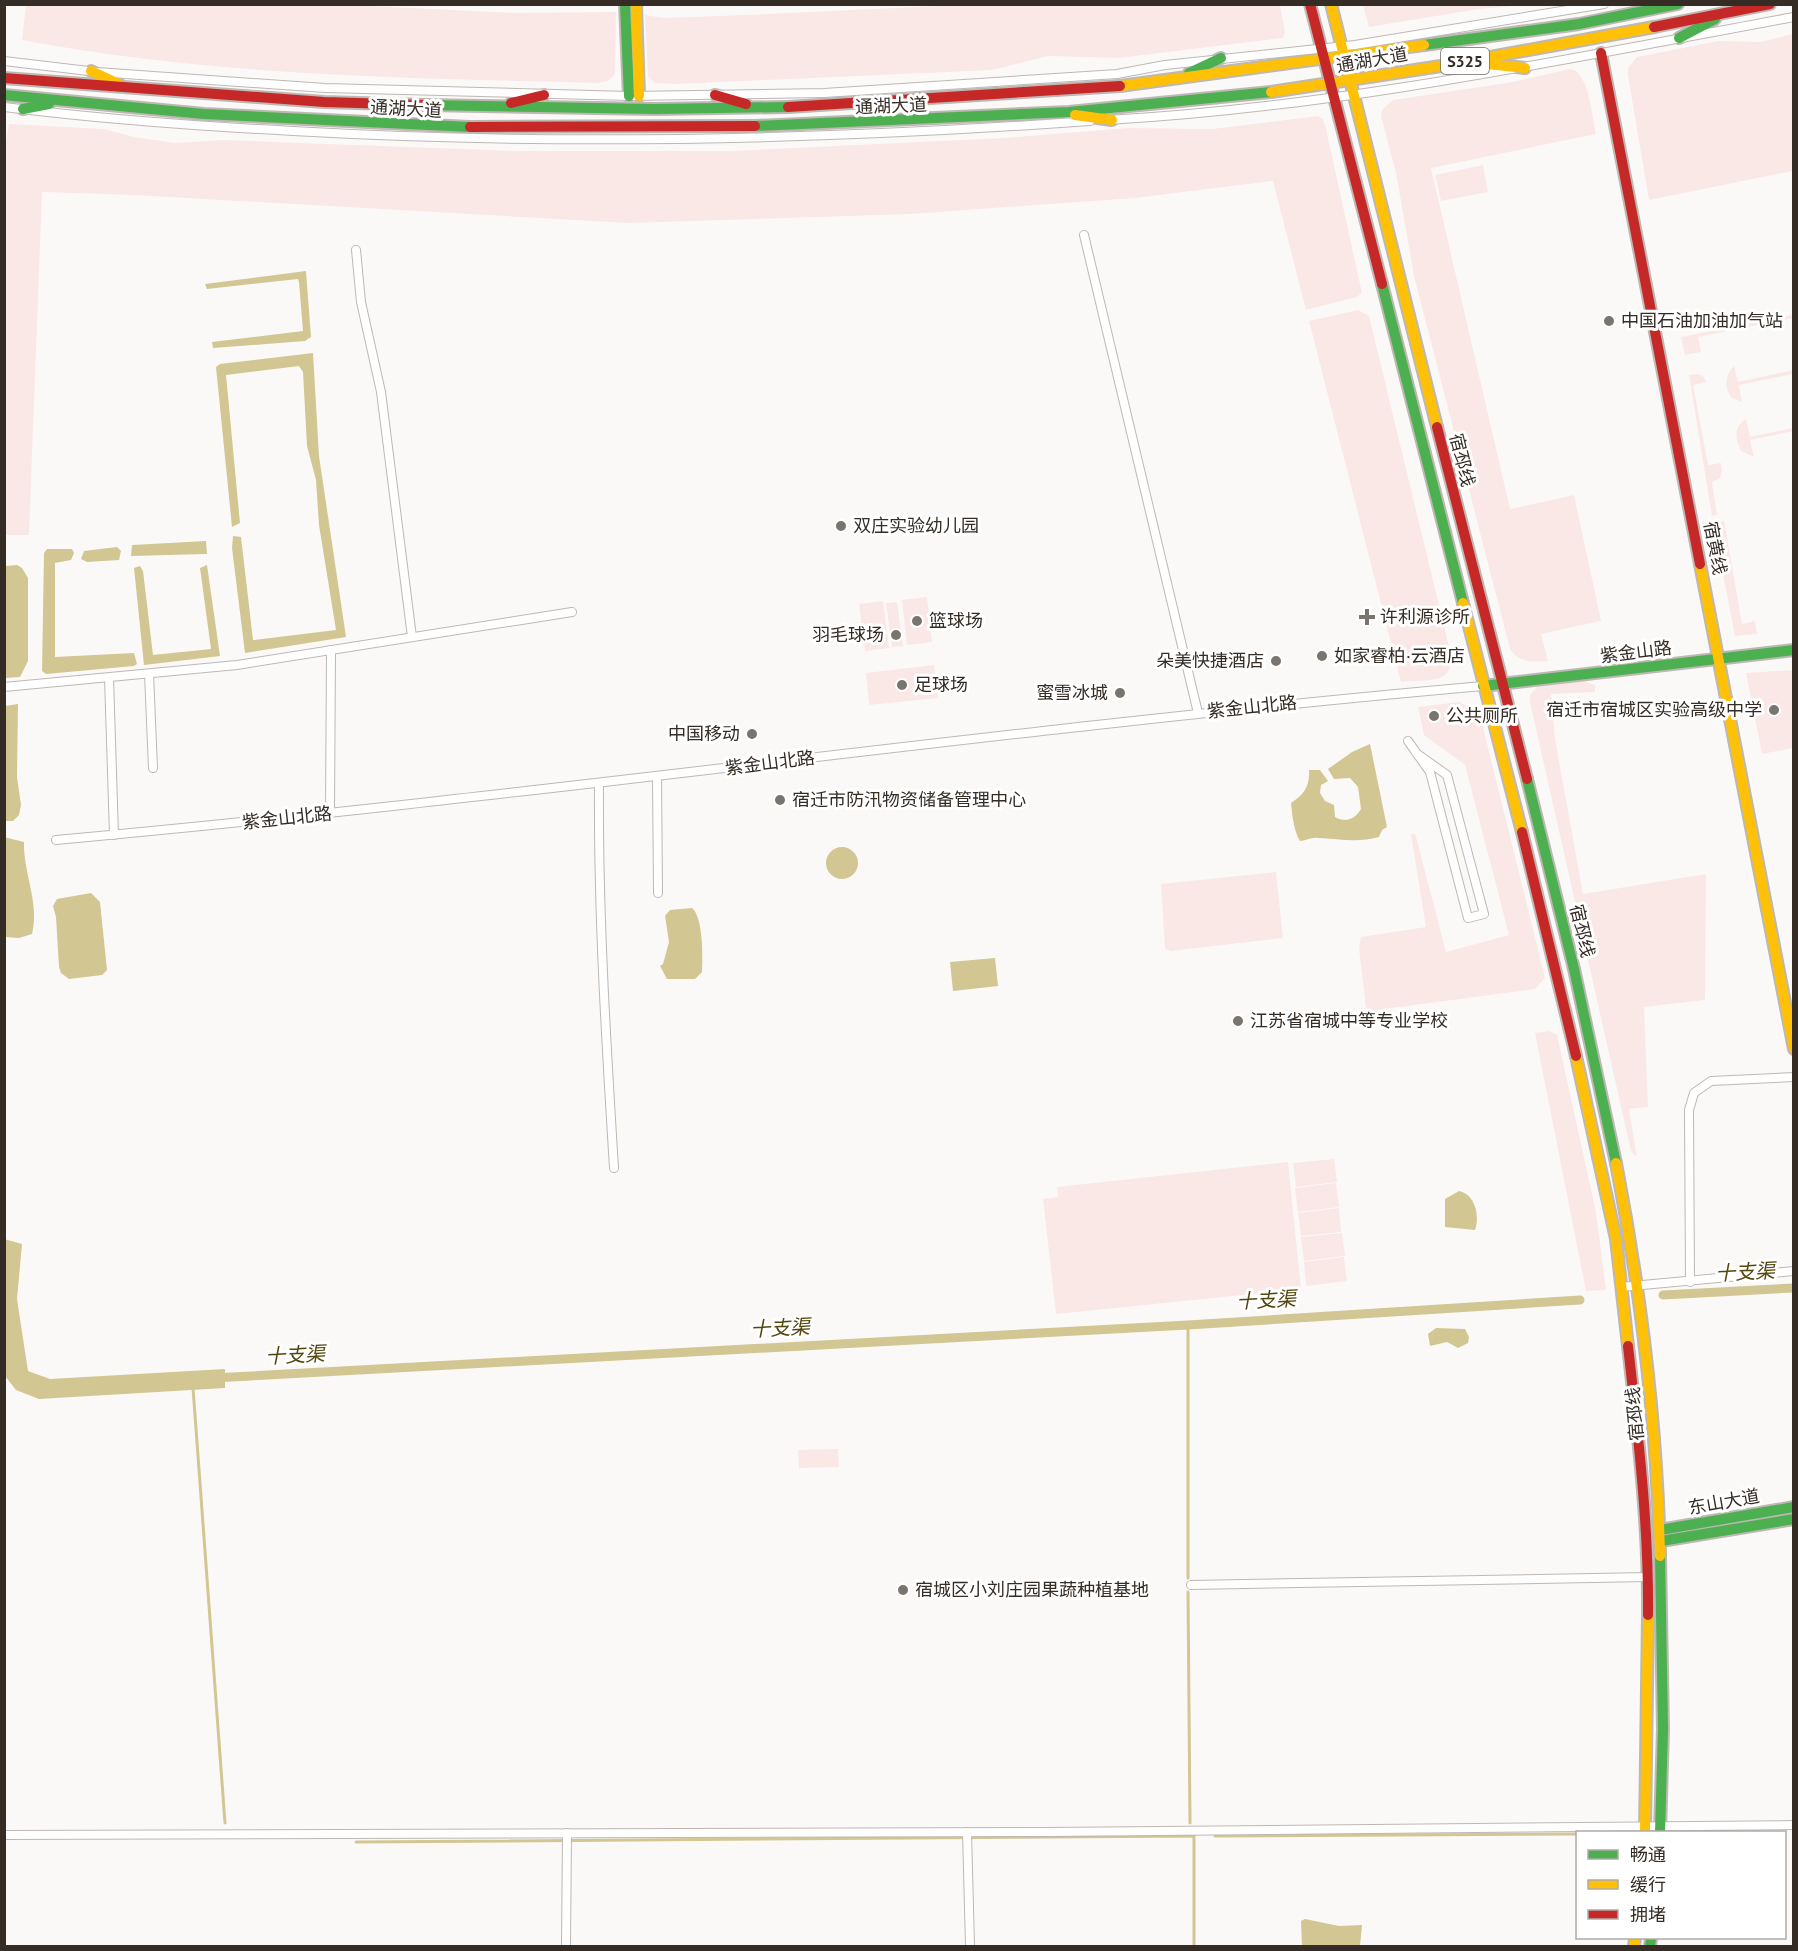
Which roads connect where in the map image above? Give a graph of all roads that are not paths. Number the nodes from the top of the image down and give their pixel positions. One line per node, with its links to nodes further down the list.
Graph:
1 (625, 4): 28 (main road)
2 (636, 4): 28 (main road)
3 (1310, 4): 11 (main road, 宿邳线)
4 (1331, 4): 12 (main road, 宿邳线)
5 (1604, 4): 12 (street)
6 (1678, 4): 12 (main road, 通湖大道)
7 (1770, 4): 8 (main road, 通湖大道)
8 (1728, 13): 10 (main road); 17 (main road, 通湖大道 / S325)
9 (1794, 16): 10 (street)
10 (1679, 38): 13 (street)
11 (1321, 48): 12 (street); 14 (street); 15 (main road, 宿邳线)
12 (1343, 51): 15 (main road, 通湖大道); 22 (main road, 宿邳线)
13 (1601, 53): 18 (street); 43 (main road, 宿黄线)
14 (1221, 58): 20 (main road); 26 (street)
15 (1324, 59): 20 (main road, 通湖大道); 23 (main road, 宿邳线)
16 (4, 61): 19 (street)
17 (1462, 62): 18 (main road); 22 (main road, 通湖大道 / S325)
18 (1525, 68): 27 (street)
19 (91, 71): 24 (main road); 25 (street)
20 (1181, 77): 33 (main road, 通湖大道)
21 (10, 78): 24 (main road, 通湖大道)
22 (1350, 80): 23 (main road, 通湖大道 / S325); 27 (main road, 宿邳线)
23 (1331, 84): 29 (main road, 宿邳线); 35 (main road, 通湖大道)
24 (125, 88): 32 (main road, 通湖大道)
25 (544, 94): 28 (street); 32 (main road)
26 (715, 95): 28 (street); 33 (main road)
27 (1354, 95): 29 (street); 46 (main road, 宿邳线)
28 (634, 96)
29 (1334, 97): 36 (street); 47 (main road, 宿邳线)
30 (6, 99): 31 (main road, 通湖大道); 34 (street)
31 (58, 102): 34 (main road); 35 (main road, 通湖大道)
32 (495, 107): 33 (main road, 通湖大道)
33 (759, 107)
34 (23, 109): 36 (street)
35 (1053, 112): 36 (main road)
36 (1112, 120)
37 (1084, 235): 49 (street)
38 (356, 249): 40 (street)
39 (572, 612): 40 (street)
40 (412, 638): 41 (street)
41 (331, 650): 44 (street); 55 (street)
42 (1794, 650): 43 (main road, 紫金山路)
43 (1720, 658): 46 (main road, 紫金山路); 59 (main road, 宿黄线)
44 (149, 674): 45 (street); 52 (street)
45 (109, 678): 48 (street); 56 (street)
46 (1503, 683): 47 (main road, 紫金山路); 64 (main road, 宿邳线)
47 (1483, 686): 49 (street, 紫金山北路); 65 (main road, 宿邳线)
48 (4, 687)
49 (1198, 712): 53 (street, 紫金山北路)
50 (1408, 741): 51 (street)
51 (1416, 753): 51 (street)
52 (153, 768)
53 (657, 776): 54 (street, 紫金山北路); 58 (street)
54 (599, 783): 55 (street, 紫金山北路); 61 (street)
55 (330, 813): 56 (street, 紫金山北路)
56 (114, 835): 57 (street, 紫金山北路)
57 (56, 840)
58 (658, 893)
59 (1794, 1049)
60 (1794, 1077): 63 (street)
61 (614, 1168)
62 (1794, 1271): 63 (street)
63 (1690, 1282): 64 (street)
64 (1638, 1286): 65 (street); 68 (main road, 宿邳线)
65 (1621, 1287): 70 (main road, 宿邳线)
66 (1794, 1507): 68 (main road, 东山大道)
67 (1794, 1519): 69 (main road, 东山大道)
68 (1660, 1530): 69 (main road, 宿邳线)
69 (1661, 1541): 74 (main road, 宿邳线)
70 (1648, 1577): 71 (street); 73 (main road, 宿邳线)
71 (1191, 1585)
72 (1794, 1825): 74 (street)
73 (1646, 1829): 74 (street); 75 (street)
74 (1660, 1829)
75 (967, 1833): 77 (street); 79 (street)
76 (4, 1835): 77 (street)
77 (567, 1838): 78 (street)
78 (566, 1947)
79 (970, 1947)

